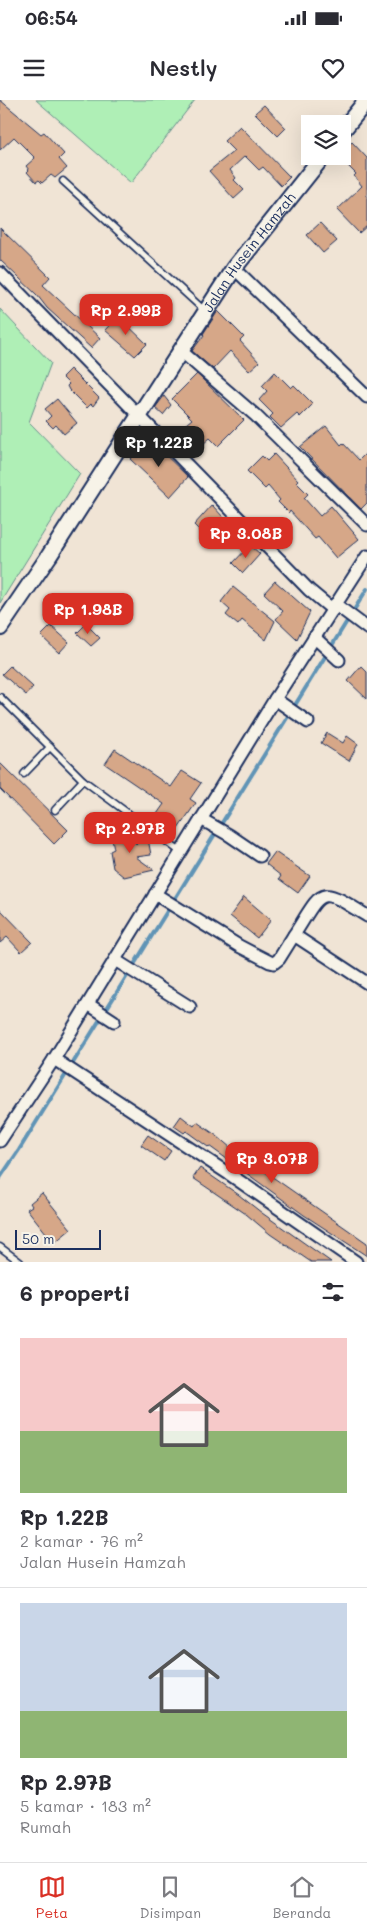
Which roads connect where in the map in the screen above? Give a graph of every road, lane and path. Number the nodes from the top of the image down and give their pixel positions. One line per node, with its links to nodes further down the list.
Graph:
1 (367, 100): 2 (street)
2 (351, 120)
3 (316, 165): 5 (street, Jalan Husein Hamzah)
4 (63, 181): 7 (lane)
5 (234, 268): 7 (street, Jalan Husein Hamzah); 9 (street)
6 (0, 273): 10 (street)
7 (206, 312): 8 (street, Jalan Husein Hamzah)
8 (181, 351): 10 (street, Jalan Husein Hamzah); 11 (street)
9 (367, 397)
10 (140, 415): 13 (street); 15 (street, Jalan Husein Hamzah)
11 (367, 525)
12 (366, 562): 13 (street)
13 (336, 607): 14 (street); 16 (street)
14 (362, 624)
15 (0, 628)
16 (316, 639): 17 (street); 19 (street)
17 (336, 657)
18 (0, 698): 21 (lane)
19 (277, 700): 20 (street); 25 (street)
20 (305, 720)
21 (50, 747): 22 (lane); 23 (lane)
22 (24, 774)
23 (83, 780): 24 (lane); 26 (lane)
24 (55, 810)
25 (205, 820): 26 (street); 27 (street)
26 (182, 853): 28 (street)
27 (260, 856)
28 (159, 896): 30 (street); 31 (street)
29 (367, 916): 30 (street)
30 (294, 935): 32 (street)
31 (117, 962): 33 (street); 34 (street)
32 (367, 983)
33 (92, 1007): 35 (street); 36 (street)
34 (190, 1007)
35 (114, 1022)
36 (54, 1059): 37 (street); 40 (street)
37 (0, 1141)
38 (0, 1247): 39 (lane)
39 (20, 1262)
40 (356, 1262)

